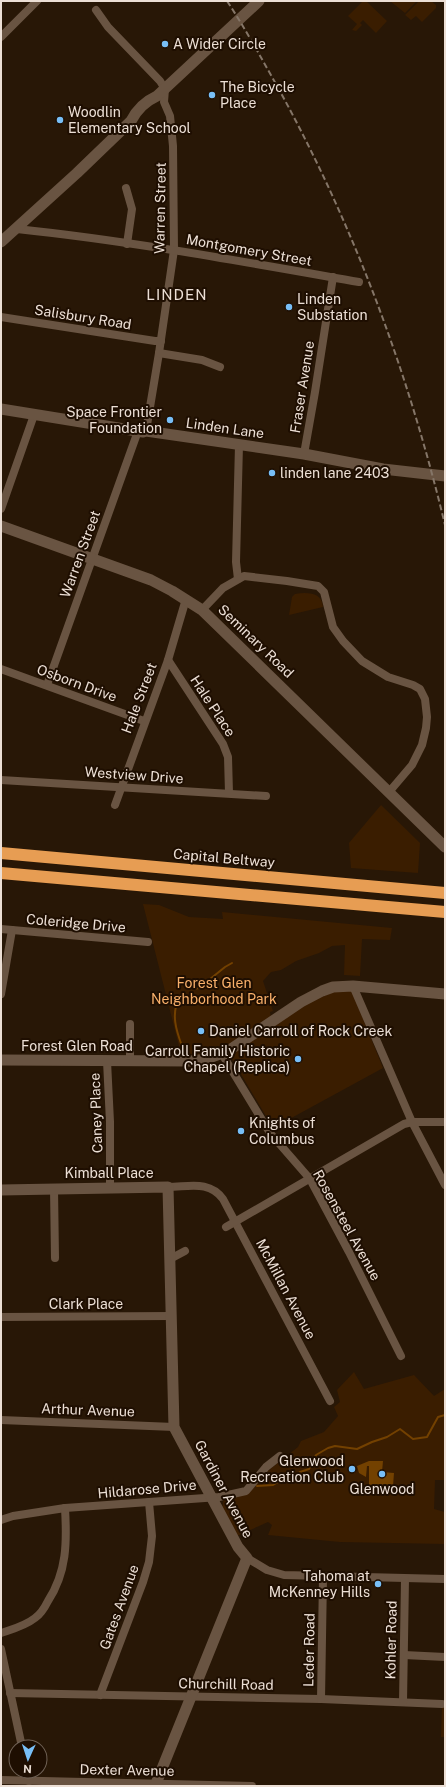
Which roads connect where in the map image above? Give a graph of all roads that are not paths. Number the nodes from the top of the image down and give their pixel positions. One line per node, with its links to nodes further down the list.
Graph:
1 (37, 1): 4 (street)
2 (256, 3): 5 (street)
3 (96, 10): 5 (street)
4 (1, 37)
5 (161, 93): 7 (street); 10 (street, Warren Street)
6 (126, 188): 9 (street)
7 (17, 229): 8 (street); 9 (street, Montgomery Street)
8 (1, 242)
9 (127, 244): 10 (street, Montgomery Street)
10 (174, 250): 11 (street, Montgomery Street); 14 (street, Warren Street)
11 (332, 278): 12 (street, Montgomery Street); 21 (street, Fraser Avenue)
12 (359, 282)
13 (1, 317): 14 (street, Salisbury Road)
14 (161, 341): 15 (street, Warren Street)
15 (159, 353): 16 (street); 19 (street, Warren Street)
16 (220, 367)
17 (1, 409): 18 (street, Linden Lane)
18 (34, 415): 19 (street, Linden Lane); 23 (street)
19 (142, 431): 20 (street, Linden Lane); 25 (street, Warren Street)
20 (239, 445): 21 (street, Linden Lane); 26 (street)
21 (304, 454): 22 (street, Linden Lane)
22 (445, 476)
23 (1, 509)
24 (1, 526): 25 (street, Seminary Road)
25 (91, 559): 27 (street, Seminary Road); 31 (street, Warren Street)
26 (238, 579): 28 (street); 35 (street)
27 (186, 599): 28 (street, Seminary Road); 29 (street, Hale Street)
28 (202, 610): 35 (street, Seminary Road)
29 (168, 660): 32 (street, Hale Street); 36 (street, Hale Place)
30 (1, 669): 31 (street, Osborn Drive)
31 (47, 685): 32 (street, Osborn Drive)
32 (144, 721): 34 (street, Hale Street)
33 (1, 780): 34 (street, Westview Drive)
34 (121, 786): 36 (street, Westview Drive); 38 (street, Hale Street)
35 (389, 792): 39 (street, Seminary Road)
36 (229, 793): 37 (street, Westview Drive)
37 (266, 796)
38 (114, 805)
39 (445, 847)
40 (1, 853): 42 (highway, Capital Beltway)
41 (1, 873): 43 (highway)
42 (445, 894)
43 (445, 912)
44 (1, 929): 45 (street, Coleridge Drive)
45 (12, 930): 46 (street, Coleridge Drive); 48 (street)
46 (148, 942)
47 (353, 986): 49 (street, Forest Glen Road); 51 (street, Forest Glen Road); 55 (street)
48 (1, 994)
49 (445, 994)
50 (130, 1024): 54 (street)
51 (222, 1054): 54 (street, Forest Glen Road); 57 (street, Rosensteel Avenue)
52 (1, 1060): 53 (street, Forest Glen Road)
53 (107, 1061): 54 (street, Forest Glen Road); 61 (street, Caney Place)
54 (130, 1061)
55 (412, 1122): 56 (street); 57 (street); 58 (street)
56 (445, 1122)
57 (310, 1179): 64 (street); 71 (street, Rosensteel Avenue)
58 (445, 1185)
59 (168, 1187): 61 (street, Kimball Place); 63 (street, Kimball Place); 68 (street, Gardiner Avenue)
60 (54, 1188): 61 (street, Kimball Place); 62 (street, Kimball Place); 67 (street)
61 (110, 1188)
62 (1, 1190)
63 (216, 1190): 64 (street, McMillan Avenue)
64 (236, 1222): 65 (street); 72 (street, McMillan Avenue)
65 (226, 1227)
66 (185, 1250): 68 (street)
67 (55, 1258)
68 (170, 1259): 70 (street, Gardiner Avenue)
69 (1, 1316): 70 (street, Clark Place)
70 (171, 1316): 74 (street, Gardiner Avenue)
71 (401, 1356)
72 (330, 1401)
73 (1, 1420): 74 (street, Arthur Avenue)
74 (174, 1427): 76 (street, Gardiner Avenue)
75 (280, 1456): 76 (street, Hildarose Drive)
76 (210, 1496): 77 (street, Hildarose Drive); 80 (street, Gardiner Avenue)
77 (150, 1502): 78 (street, Hildarose Drive); 89 (street, Gates Avenue)
78 (65, 1508): 79 (street, Hildarose Drive); 84 (street)
79 (1, 1520)
80 (247, 1558): 81 (street); 90 (street, Gardiner Avenue)
81 (323, 1577): 82 (street); 91 (street, Leder Road)
82 (405, 1578): 83 (street); 86 (street, Kohler Road)
83 (445, 1579)
84 (1, 1633)
85 (1, 1649): 88 (street)
86 (404, 1655): 87 (street); 92 (street, Kohler Road)
87 (445, 1657)
88 (10, 1693): 89 (street, Churchill Road); 94 (street)
89 (100, 1695): 90 (street, Churchill Road)
90 (191, 1696): 91 (street, Churchill Road); 97 (street, Gardiner Avenue)
91 (321, 1699): 92 (street, Churchill Road)
92 (403, 1702): 93 (street, Churchill Road)
93 (442, 1704)
94 (20, 1739)
95 (1, 1780): 96 (street, Dexter Avenue)
96 (29, 1781): 97 (street, Dexter Avenue)
97 (156, 1785): 98 (street, Dexter Avenue)
98 (252, 1786)

